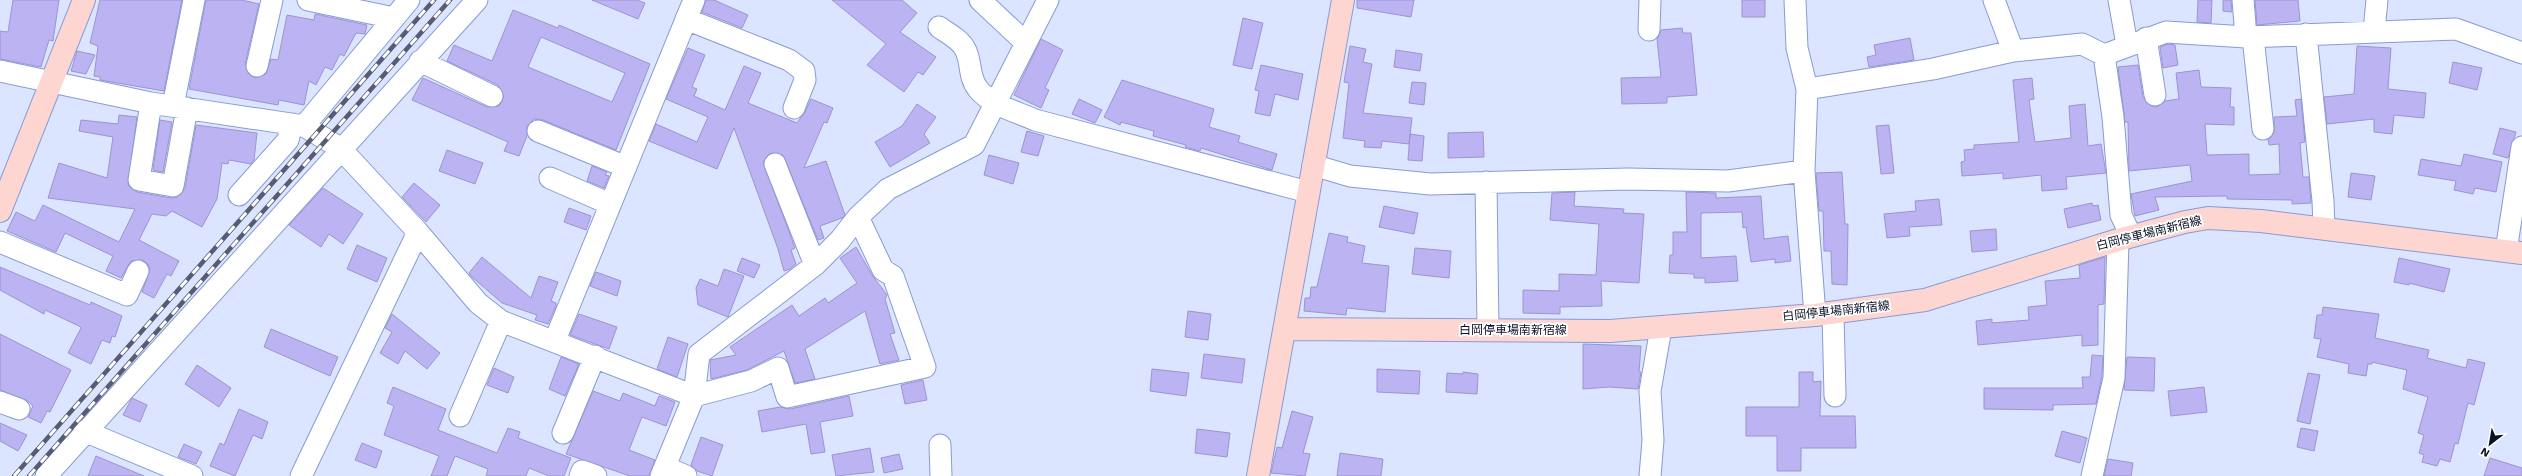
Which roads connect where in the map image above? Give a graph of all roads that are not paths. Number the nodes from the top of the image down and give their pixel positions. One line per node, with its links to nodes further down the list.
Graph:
1 (84, 0): 33 (main road)
2 (194, 0): 39 (street)
3 (272, 0): 31 (street)
4 (308, 0): 17 (street)
5 (409, 0): 17 (street)
6 (476, 0): 30 (street)
7 (694, 0): 18 (street)
8 (980, 0): 25 (street)
9 (1048, 0): 25 (street)
10 (1343, 0): 47 (main road)
11 (1650, 0): 20 (street)
12 (1795, 0): 34 (street)
13 (1994, 0): 27 (street)
14 (2119, 0): 26 (street)
15 (2244, 0): 23 (street)
16 (2377, 0): 21 (street)
17 (394, 18): 41 (street)
18 (686, 19): 40 (street); 48 (street)
19 (939, 27): 38 (street)
20 (1649, 30)
21 (2374, 31): 22 (street); 28 (street)
22 (2306, 34): 23 (street); 57 (street)
23 (2250, 37): 24 (street); 42 (street)
24 (2146, 38): 26 (street); 35 (street)
25 (1026, 43): 38 (street)
26 (2127, 45): 29 (street)
27 (2013, 51): 29 (street); 34 (street)
28 (2522, 53)
29 (2104, 55): 59 (street)
30 (420, 61): 36 (street); 45 (street)
31 (257, 66)
32 (0, 71): 33 (street)
33 (50, 83): 37 (street); 55 (main road)
34 (1807, 89): 49 (street)
35 (2155, 95)
36 (492, 96)
37 (151, 103): 39 (street); 39 (street)
38 (997, 104): 52 (street); 56 (street)
39 (180, 106): 41 (street)
40 (794, 108)
41 (298, 125): 45 (street); 53 (street)
42 (2263, 130)
43 (538, 131): 48 (street)
44 (2522, 147): 61 (street)
45 (340, 148): 58 (street); 76 (street)
46 (775, 164): 62 (street)
47 (1313, 165): 51 (street); 52 (main road)
48 (626, 167): 54 (street)
49 (1804, 171): 51 (street); 64 (street)
50 (550, 178): 54 (street)
51 (1486, 182): 68 (street)
52 (1308, 192): 67 (main road)
53 (239, 195)
54 (610, 204): 69 (street)
55 (0, 211)
56 (858, 217): 62 (street); 71 (street)
57 (2324, 228): 59 (main road, 白岡停車場南新宿線); 61 (main road, 白岡停車場南新宿線)
58 (418, 232): 65 (street); 82 (street)
59 (2125, 238): 64 (main road, 白岡停車場南新宿線); 89 (street)
60 (0, 242): 63 (street)
61 (2514, 252)
62 (815, 265): 71 (street)
63 (138, 271)
64 (1824, 314): 66 (main road, 白岡停車場南新宿線); 72 (street)
65 (501, 320): 69 (street); 75 (street)
66 (1661, 328): 68 (main road, 白岡停車場南新宿線); 88 (street)
67 (1286, 329): 68 (main road, 白岡停車場南新宿線); 87 (main road)
68 (1488, 330)
69 (555, 340): 70 (street)
70 (595, 356): 71 (street); 77 (street)
71 (694, 396): 79 (street)
72 (1835, 396)
73 (0, 402): 74 (street)
74 (19, 409)
75 (460, 416)
76 (84, 432): 80 (street); 81 (street)
77 (563, 433)
78 (940, 444): 86 (street)
79 (663, 472): 85 (street)
80 (46, 476)
81 (192, 476)
82 (301, 476)
83 (580, 476): 84 (street)
84 (596, 476)
85 (686, 476)
86 (940, 476)
87 (1258, 476)
88 (1650, 476)
89 (2092, 476)

